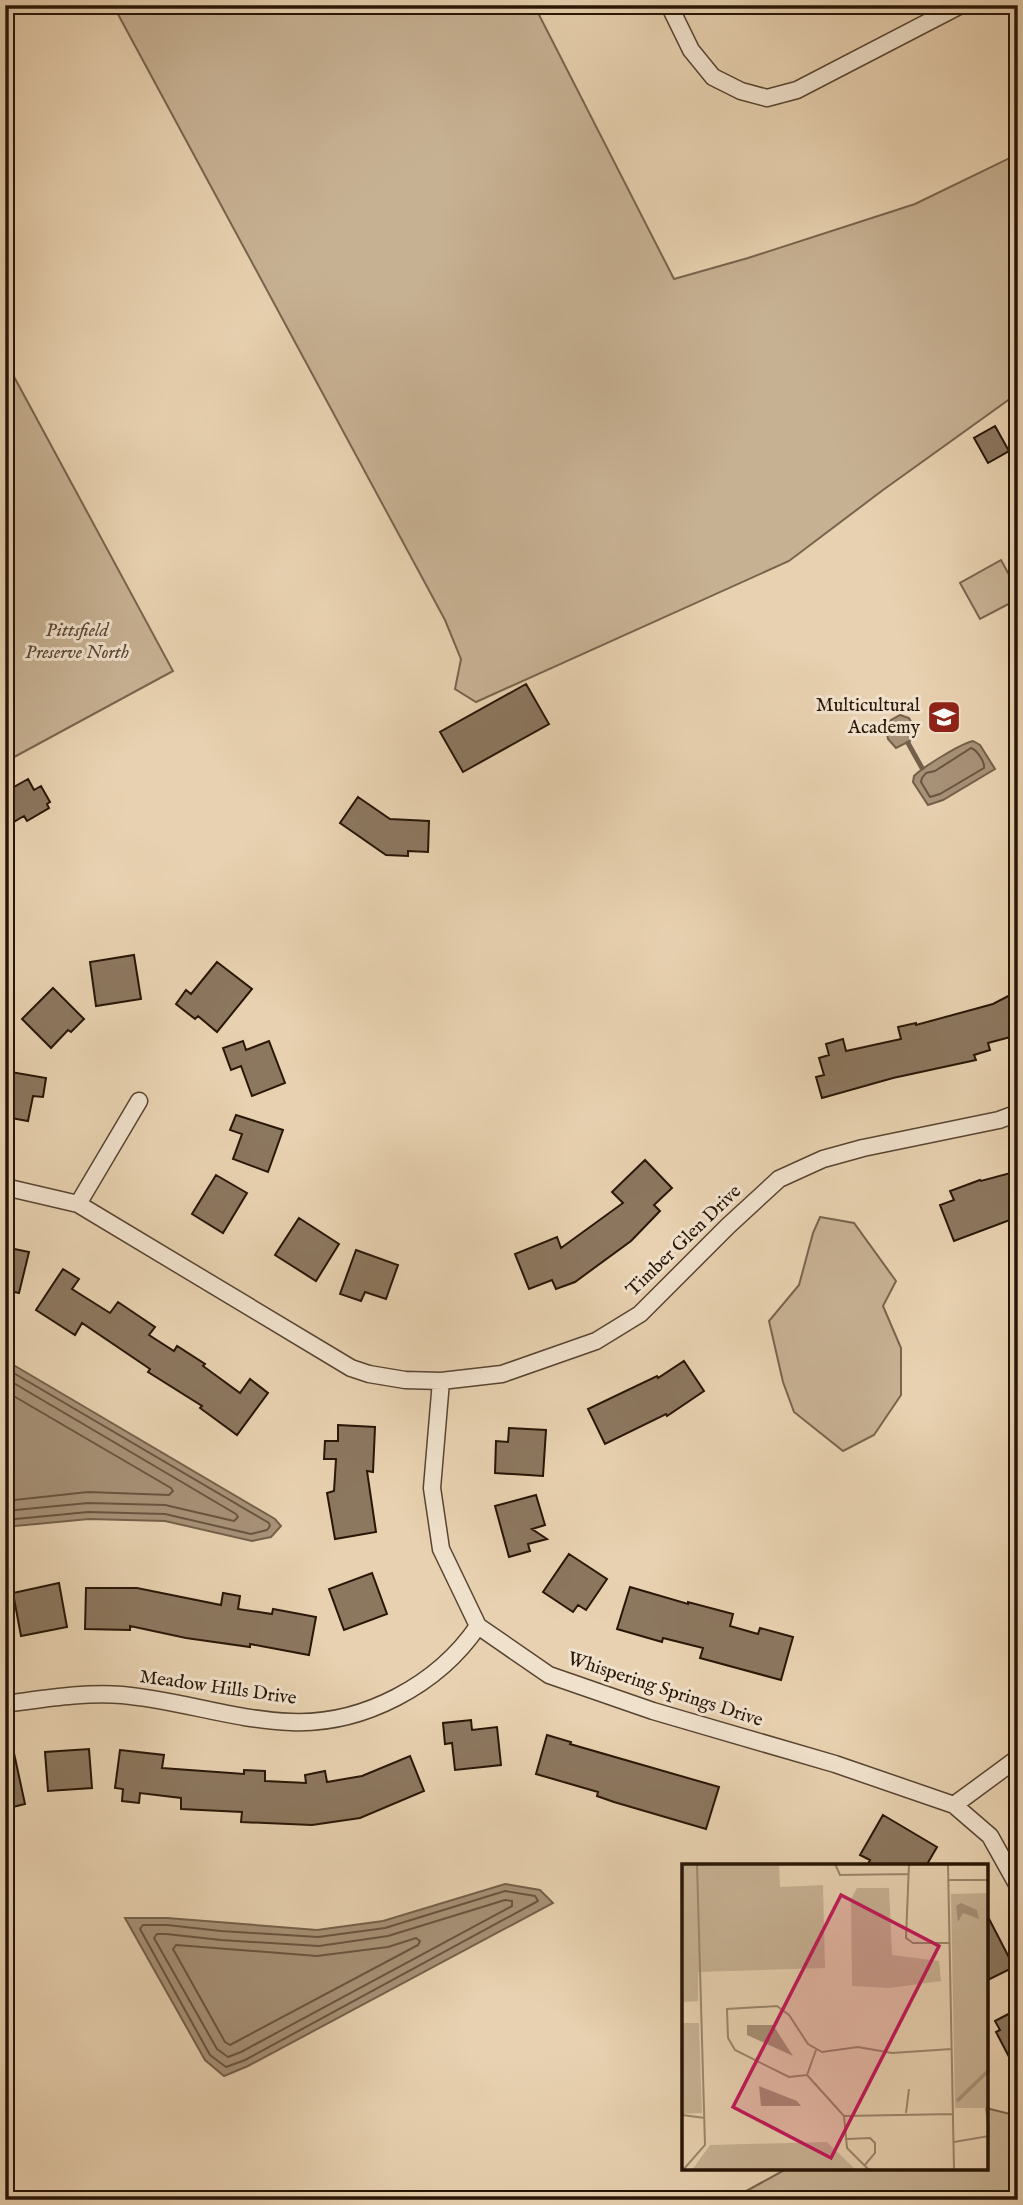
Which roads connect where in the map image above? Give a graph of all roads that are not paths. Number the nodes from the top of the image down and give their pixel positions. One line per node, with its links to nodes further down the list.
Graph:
1 (669, 5): 2 (street)
2 (961, 5)
3 (139, 1101): 6 (street)
4 (1018, 1113): 7 (street, Timber Glen Drive)
5 (5, 1187): 6 (street, Timber Glen Drive)
6 (78, 1204): 7 (street, Timber Glen Drive)
7 (442, 1381): 8 (street)
8 (478, 1626): 9 (street, Meadow Hills Drive); 11 (street, Whispering Springs Drive)
9 (5, 1704)
10 (1018, 1758): 11 (street)
11 (954, 1805): 12 (street, Whispering Springs Drive)
12 (1018, 1886)

